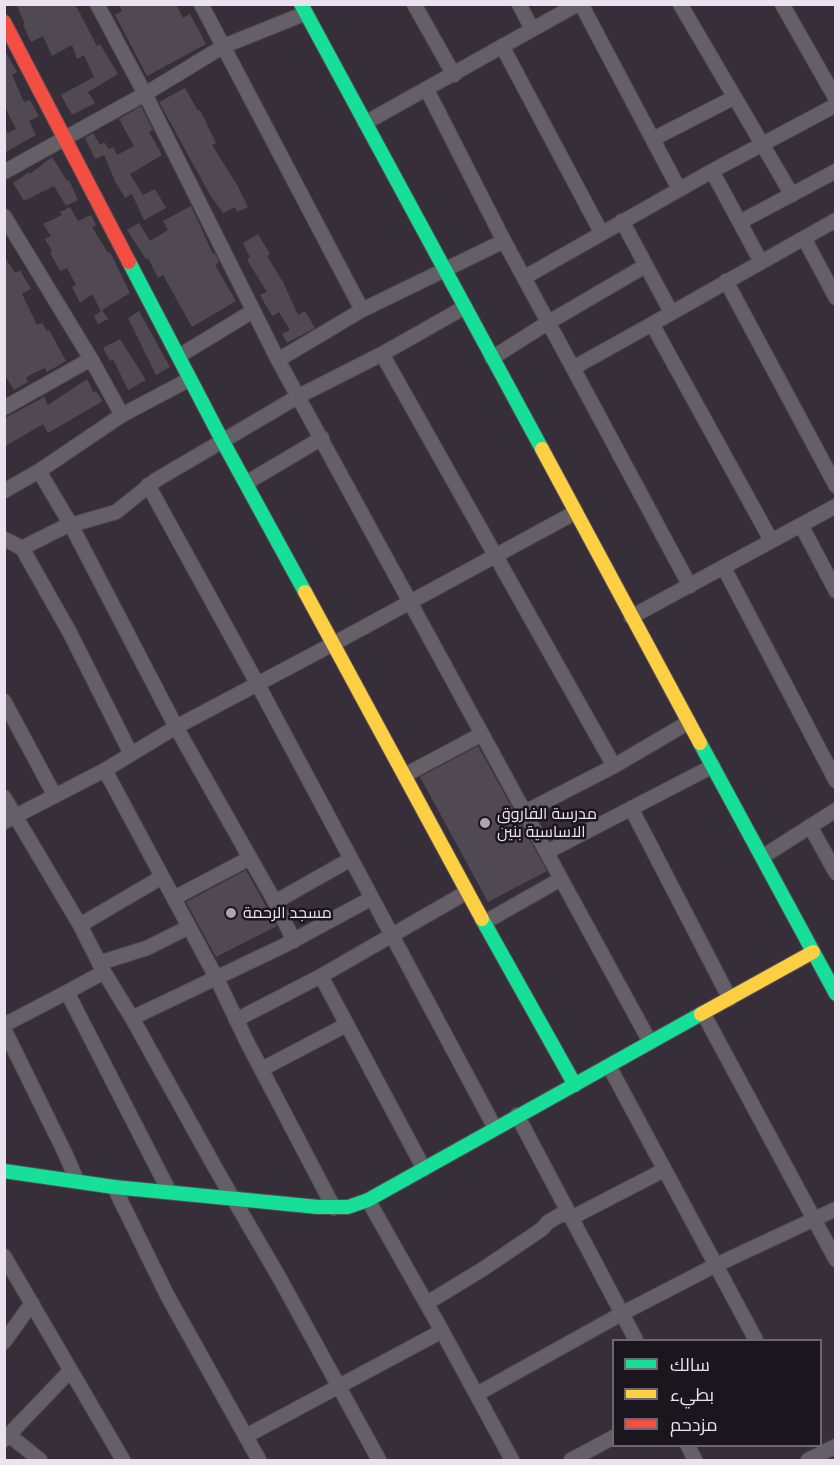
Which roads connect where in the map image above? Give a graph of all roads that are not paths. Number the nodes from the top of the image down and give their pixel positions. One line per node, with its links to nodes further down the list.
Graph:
1 (97, 4): 15 (street)
2 (201, 4): 11 (street)
3 (414, 4): 13 (street)
4 (519, 4): 10 (street)
5 (580, 4): 10 (street); 21 (street)
6 (680, 4): 16 (street)
7 (782, 4): 17 (street)
8 (304, 9): 11 (street); 19 (street)
9 (4, 22): 20 (street)
10 (532, 29): 12 (street)
11 (224, 46): 15 (street); 43 (street)
12 (502, 46): 13 (street); 32 (street)
13 (454, 75): 14 (street)
14 (427, 90): 19 (street); 34 (street)
15 (146, 94): 20 (street); 42 (street)
16 (733, 98): 21 (street); 22 (street)
17 (836, 99)
18 (836, 105): 22 (street)
19 (365, 123): 37 (street)
20 (65, 137): 25 (street); 48 (street)
21 (653, 140): 26 (street)
22 (762, 145): 23 (street); 27 (street)
23 (712, 171): 26 (street); 31 (street)
24 (836, 171): 27 (street)
25 (4, 172)
26 (679, 189): 30 (street)
27 (792, 195): 31 (street)
28 (4, 216): 50 (street)
29 (836, 220): 33 (street)
30 (622, 221): 32 (street); 36 (street)
31 (740, 222): 35 (street)
32 (601, 232): 38 (street)
33 (804, 238): 35 (street); 40 (street)
34 (504, 241): 37 (street); 38 (street)
35 (761, 262): 39 (street)
36 (645, 266): 44 (street); 45 (street)
37 (444, 270): 41 (street); 43 (street)
38 (525, 277): 45 (street)
39 (726, 281): 44 (street); 62 (street)
40 (836, 298)
41 (465, 307): 47 (street); 49 (street)
42 (253, 310): 48 (street); 51 (street)
43 (362, 310): 51 (street)
44 (671, 312): 46 (street)
45 (549, 322): 49 (street); 52 (street)
46 (652, 324): 52 (street); 69 (street)
47 (382, 354): 54 (street); 71 (street)
48 (178, 356): 53 (street)
49 (492, 358): 65 (street)
50 (91, 359): 55 (street); 56 (street)
51 (278, 360): 54 (street)
52 (573, 368): 73 (street)
53 (190, 379): 56 (street); 58 (street)
54 (299, 396): 57 (street); 58 (street)
55 (5, 405)
56 (122, 415): 59 (street)
57 (322, 438): 60 (street); 75 (street)
58 (223, 441): 60 (street); 61 (street)
59 (39, 471): 63 (street); 66 (street)
60 (246, 483): 77 (street)
61 (148, 485): 66 (street); 78 (street)
62 (836, 486)
63 (4, 490)
64 (836, 506): 67 (street)
65 (576, 512): 71 (street); 76 (street)
66 (71, 525): 70 (street); 81 (street)
67 (801, 525): 69 (street); 74 (street)
68 (4, 539): 70 (street)
69 (771, 540): 72 (street)
70 (22, 548): 83 (street)
71 (495, 556): 75 (street); 84 (street)
72 (724, 568): 73 (street); 88 (street)
73 (690, 586): 76 (street)
74 (836, 591)
75 (411, 603): 77 (street); 82 (street)
76 (631, 617): 80 (street)
77 (333, 645): 78 (street); 87 (street)
78 (257, 683): 81 (street); 99 (street)
79 (4, 701): 89 (street)
80 (689, 722): 84 (street); 85 (street)
81 (176, 727): 83 (street); 98 (street)
82 (482, 734): 87 (street); 93 (street)
83 (131, 754): 86 (street)
84 (614, 766): 93 (street)
85 (713, 766): 91 (street); 97 (street)
86 (105, 770): 89 (street); 101 (street)
87 (405, 775): 103 (street)
88 (836, 781)
89 (56, 796): 94 (street)
90 (4, 797): 94 (street)
91 (631, 808): 96 (street); 119 (street)
92 (836, 810): 95 (street)
93 (525, 812): 96 (street)
94 (10, 819): 108 (street)
95 (810, 826): 97 (street); 100 (street)
96 (546, 852): 102 (street)
97 (762, 857): 112 (street)
98 (250, 858): 104 (street); 106 (street)
99 (351, 859): 105 (street); 106 (street)
100 (836, 873)
101 (162, 877): 104 (street); 108 (street)
102 (561, 879): 107 (street); 126 (street)
103 (467, 892): 107 (street); 110 (street)
104 (174, 898): 109 (street)
105 (372, 898): 110 (street); 111 (street)
106 (276, 902): 111 (street)
107 (485, 922): 129 (street)
108 (80, 925): 113 (street)
109 (189, 927): 113 (street); 116 (street)
110 (392, 936): 115 (street); 131 (street)
111 (294, 941): 116 (street)
112 (813, 952): 114 (street); 119 (street)
113 (101, 968): 117 (street); 121 (street)
114 (830, 970): 118 (street)
115 (321, 976): 122 (street); 124 (street)
116 (217, 979): 121 (street); 122 (street)
117 (68, 992): 123 (street); 137 (street)
118 (836, 994)
119 (730, 999): 120 (street)
120 (704, 1013): 126 (street); 143 (street)
121 (132, 1018): 138 (street)
122 (236, 1020): 128 (street)
123 (4, 1024)
124 (346, 1025): 128 (street); 132 (street)
125 (4, 1029): 135 (street)
126 (650, 1041): 127 (street)
127 (609, 1066): 129 (street); 133 (street)
128 (262, 1069): 140 (street)
129 (575, 1085): 130 (street)
130 (517, 1115): 131 (street); 142 (street)
131 (495, 1128): 132 (street)
132 (424, 1169): 139 (street)
133 (663, 1170): 142 (street); 146 (street)
134 (4, 1171): 135 (street)
135 (77, 1181): 136 (street)
136 (114, 1187): 137 (street); 157 (street)
137 (169, 1191): 138 (street)
138 (234, 1198): 140 (street); 155 (street)
139 (368, 1200): 140 (street); 148 (street)
140 (334, 1208)
141 (836, 1209): 143 (street)
142 (573, 1217): 148 (street); 149 (street)
143 (814, 1220): 144 (street); 146 (street)
144 (836, 1260)
145 (5, 1261): 147 (street)
146 (714, 1266): 149 (street); 152 (street)
147 (32, 1303): 153 (street); 154 (street)
148 (427, 1303): 150 (street)
149 (623, 1313): 151 (street); 156 (street)
150 (442, 1330): 155 (street); 156 (street)
151 (635, 1339)
152 (755, 1339)
153 (4, 1342)
154 (70, 1371): 158 (street); 164 (street)
155 (339, 1386): 157 (street); 166 (street)
156 (477, 1394): 167 (street)
157 (246, 1436): 165 (street)
158 (7, 1438): 163 (street)
159 (612, 1438): 168 (street)
160 (836, 1446): 162 (street)
161 (688, 1447): 169 (street)
162 (815, 1456)
163 (40, 1461)
164 (123, 1461)
165 (259, 1461)
166 (379, 1461)
167 (512, 1461)
168 (571, 1461)
169 (695, 1461)

